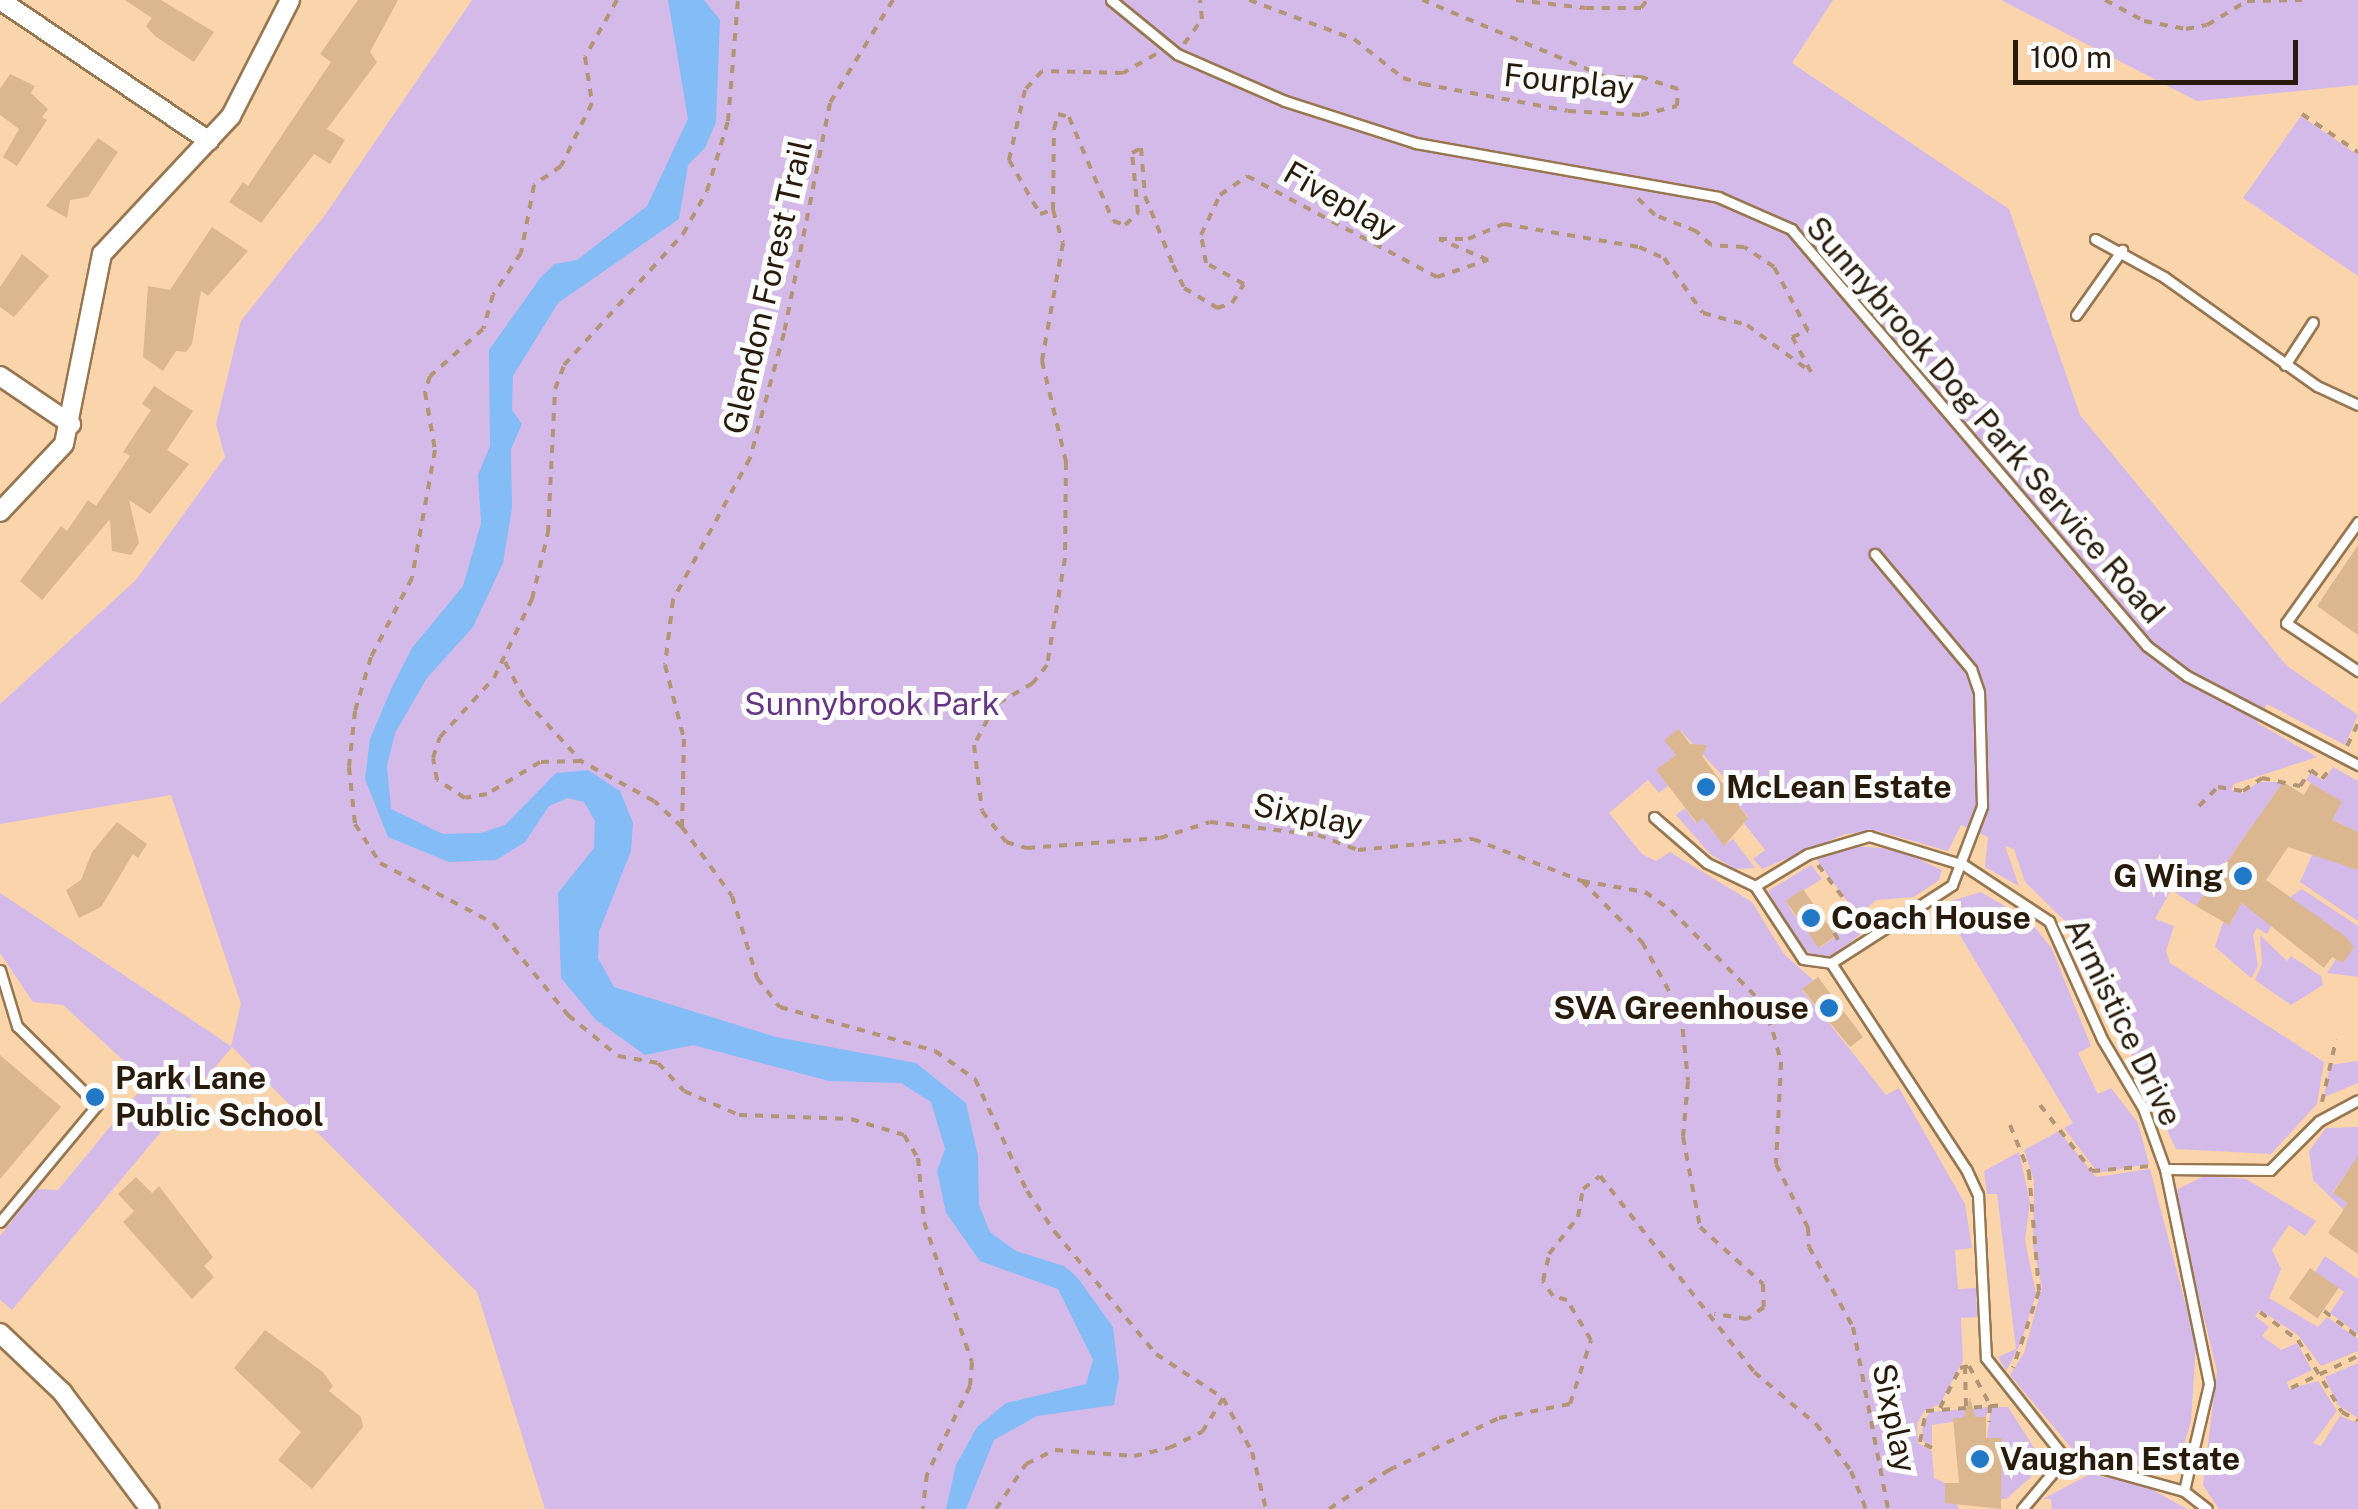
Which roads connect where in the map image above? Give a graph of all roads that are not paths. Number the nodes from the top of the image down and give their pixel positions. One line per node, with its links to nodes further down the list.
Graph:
1 (0, 0): 4 (street)
2 (290, 0): 4 (street)
3 (1111, 0): 17 (lane, Sunnybrook Dog Park Service Road)
4 (209, 140): 12 (street)
5 (2096, 239): 6 (lane)
6 (2122, 250): 7 (lane); 9 (lane)
7 (2076, 315)
8 (2313, 322): 9 (lane)
9 (2285, 364): 11 (lane)
10 (0, 376): 12 (street)
11 (2357, 401)
12 (71, 424): 13 (street)
13 (0, 512)
14 (2358, 522): 16 (lane)
15 (1875, 554): 19 (lane)
16 (2358, 671)
17 (2358, 766)
18 (1654, 817): 20 (lane)
19 (1964, 865): 20 (lane, Armistice Drive); 21 (lane); 24 (lane, Armistice Drive)
20 (1756, 886): 21 (lane)
21 (1831, 964): 27 (lane)
22 (0, 970): 25 (lane)
23 (2358, 1100): 24 (lane)
24 (2165, 1169): 28 (lane, Armistice Drive)
25 (0, 1222)
26 (0, 1333): 29 (street)
27 (2065, 1458): 28 (lane); 30 (lane)
28 (2184, 1491): 31 (lane)
29 (150, 1509)
30 (2022, 1509)
31 (2207, 1509)

